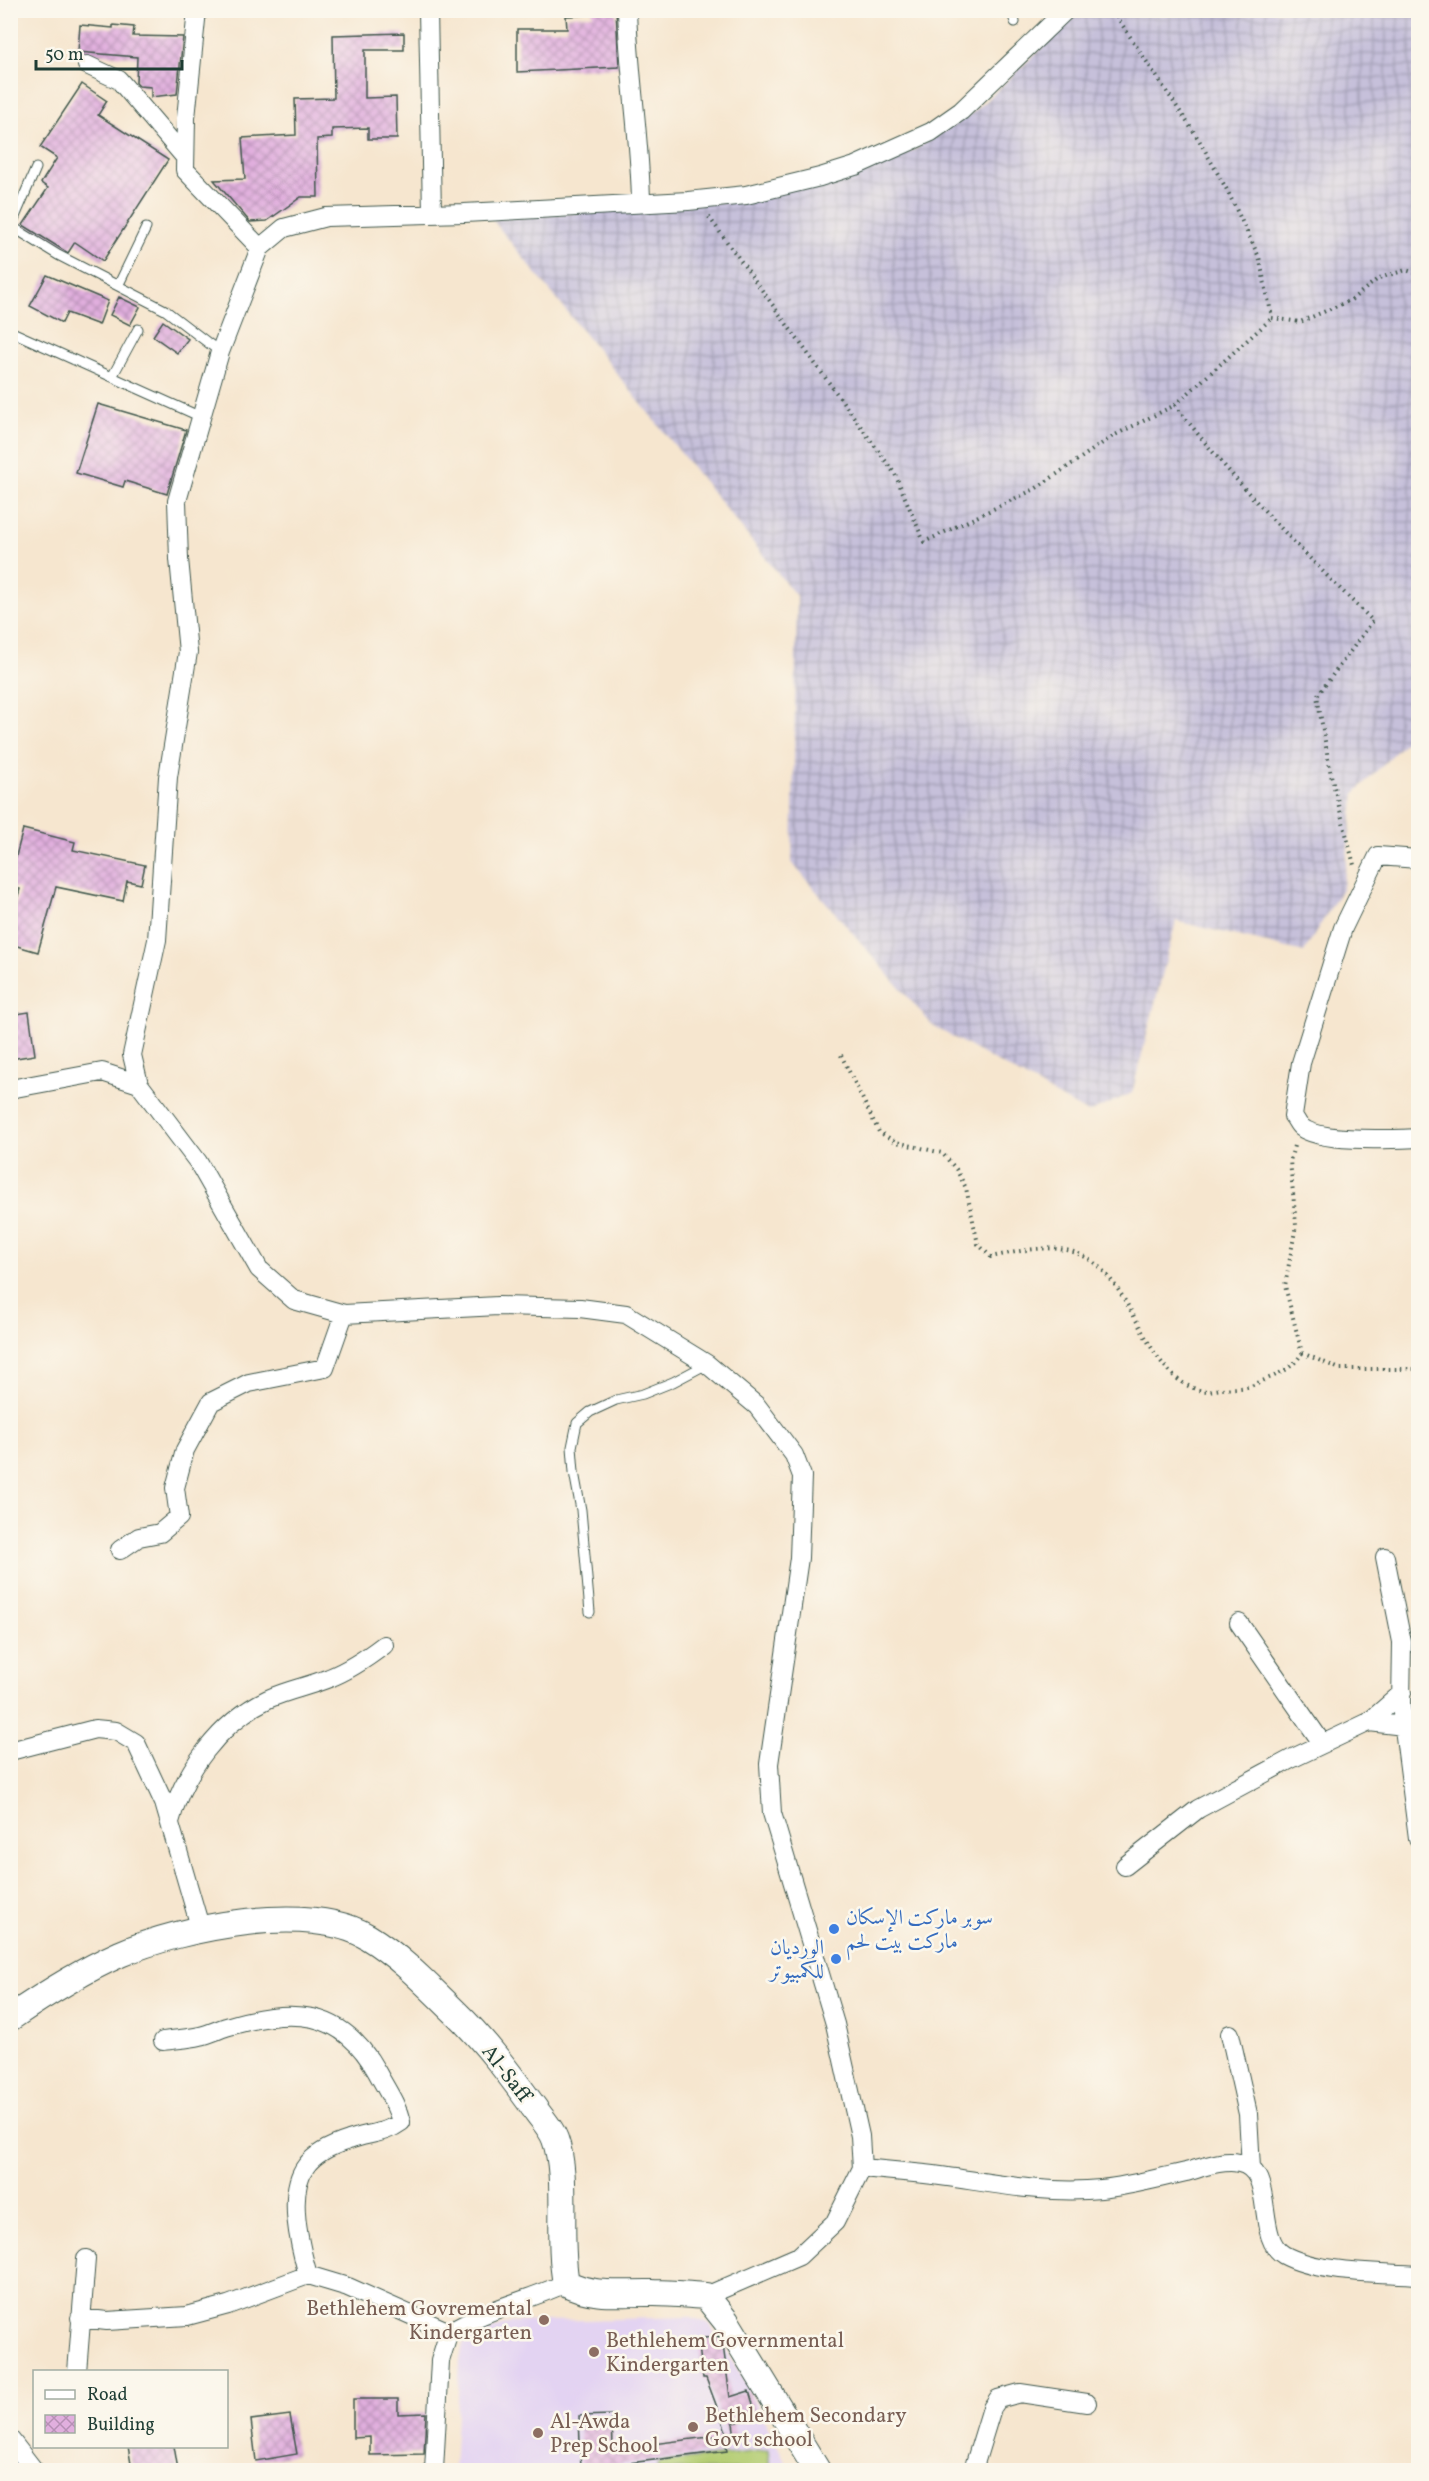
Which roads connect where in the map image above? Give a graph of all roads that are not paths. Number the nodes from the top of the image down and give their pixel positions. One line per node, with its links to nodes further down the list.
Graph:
1 (197, 10): 8 (street)
2 (428, 10): 11 (street)
3 (627, 10): 10 (street)
4 (1011, 10): 6 (lane)
5 (1066, 10): 10 (street)
6 (1015, 22)
7 (87, 65): 8 (street)
8 (183, 155): 13 (street)
9 (36, 168): 14 (lane)
10 (641, 202): 11 (street)
11 (432, 214): 13 (street)
12 (146, 228): 14 (lane)
13 (260, 248): 17 (street)
14 (117, 286): 17 (lane)
15 (138, 329): 18 (lane)
16 (10, 331): 18 (lane)
17 (220, 352): 19 (street)
18 (112, 377): 19 (lane)
19 (201, 417): 21 (street)
20 (1419, 859): 25 (street)
21 (132, 1055): 22 (street); 23 (street)
22 (102, 1072): 23 (street); 24 (street)
23 (139, 1084): 26 (street)
24 (10, 1089)
25 (1419, 1138)
26 (344, 1314): 27 (street); 28 (street)
27 (708, 1364): 30 (lane); 46 (street)
28 (120, 1550)
29 (1385, 1557): 33 (street)
30 (590, 1612)
31 (1239, 1623): 36 (street)
32 (384, 1645): 39 (street)
33 (1402, 1693): 34 (street); 35 (street)
34 (1370, 1722): 35 (street); 36 (street)
35 (1404, 1726): 38 (street)
36 (1322, 1743): 41 (street)
37 (10, 1751): 39 (street)
38 (1417, 1814): 40 (street)
39 (170, 1822): 42 (street)
40 (1419, 1838)
41 (1125, 1866)
42 (201, 1929): 43 (street, Al-Saff); 51 (street, Al-Saff)
43 (10, 2018)
44 (1230, 2034): 47 (street)
45 (163, 2041): 50 (street)
46 (862, 2168): 47 (street); 52 (street)
47 (1251, 2168): 49 (street)
48 (86, 2259): 53 (street)
49 (1419, 2275)
50 (308, 2276): 53 (street); 54 (street)
51 (566, 2283): 52 (street); 54 (street)
52 (706, 2296): 60 (street)
53 (80, 2318): 55 (street)
54 (449, 2332): 59 (street)
55 (77, 2370)
56 (1087, 2403): 61 (street)
57 (10, 2439): 58 (street)
58 (34, 2470)
59 (434, 2470)
60 (817, 2470)
61 (973, 2470)

